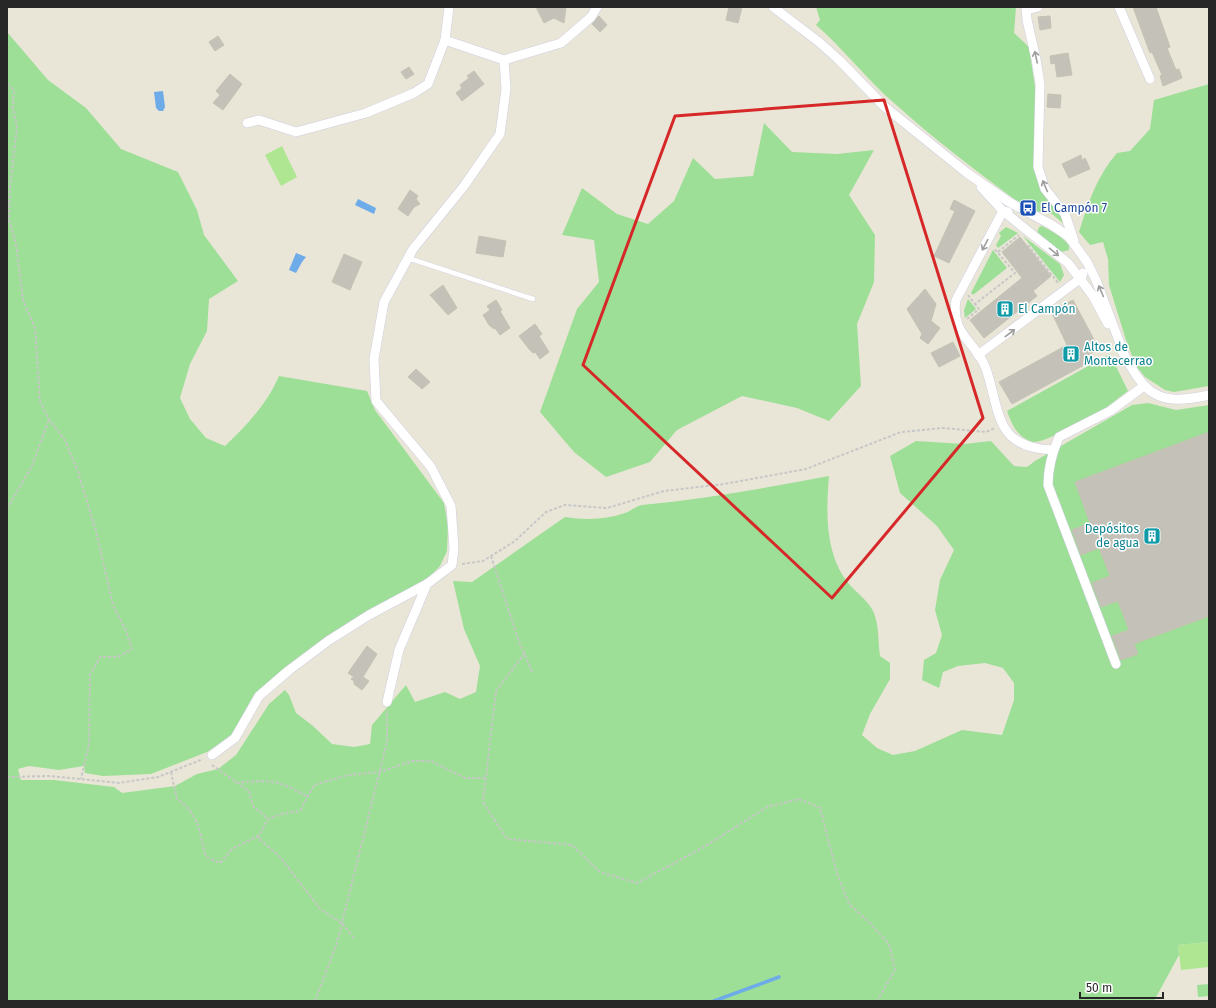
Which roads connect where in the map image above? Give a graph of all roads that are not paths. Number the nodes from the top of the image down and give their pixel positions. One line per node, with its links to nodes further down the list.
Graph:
1 (449, 7): 7 (street)
2 (597, 7): 8 (street)
3 (772, 7): 11 (street)
4 (1038, 7): 6 (street)
5 (1119, 7): 9 (street)
6 (1026, 9): 14 (street, one-way to 6)
7 (445, 40): 8 (street); 10 (street)
8 (504, 60): 15 (street)
9 (1150, 79)
10 (247, 123)
11 (968, 173): 12 (street); 13 (street)
12 (1003, 211): 13 (street); 17 (street, one-way to 17); 20 (street, one-way to 20)
13 (1039, 219): 14 (street)
14 (1076, 244): 16 (street)
15 (408, 258): 18 (lane); 24 (street)
16 (1087, 262): 17 (street); 19 (street, one-way to 16)
17 (1081, 278): 19 (street); 20 (street, one-way to 17)
18 (533, 299)
19 (1124, 354): 21 (street)
20 (978, 355): 23 (street)
21 (1144, 386): 22 (street); 23 (street)
22 (1209, 395)
23 (1053, 450): 25 (street)
24 (427, 584): 26 (street); 27 (street)
25 (1116, 664)
26 (387, 702)
27 (211, 759)

